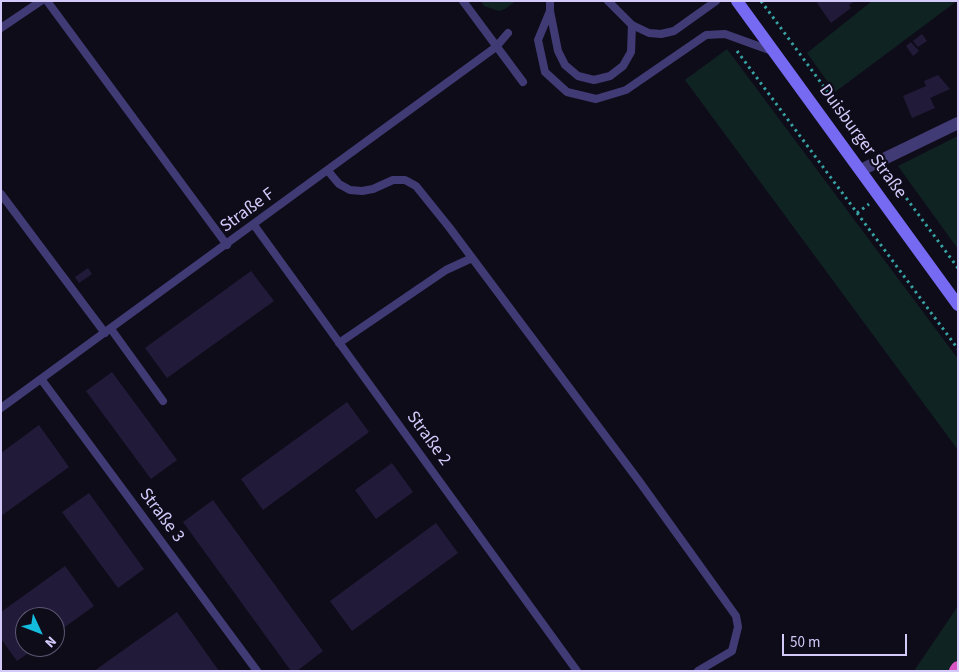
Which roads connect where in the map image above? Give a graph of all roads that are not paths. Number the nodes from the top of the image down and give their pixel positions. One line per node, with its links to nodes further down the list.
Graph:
1 (41, 1): 10 (lane)
2 (47, 1): 20 (lane)
3 (463, 1): 12 (lane)
4 (550, 1): 8 (lane)
5 (608, 1): 9 (lane)
6 (716, 1): 9 (lane)
7 (737, 1): 13 (main road, Duisburger Straße)
8 (550, 11): 9 (lane); 13 (lane)
9 (632, 25)
10 (1, 28)
11 (508, 33): 12 (lane, Straße F)
12 (496, 46): 14 (lane); 16 (lane, Straße F)
13 (774, 52): 17 (main road, Duisburger Straße)
14 (523, 82)
15 (958, 123): 17 (street)
16 (328, 170): 19 (lane, Straße F); 21 (lane)
17 (861, 170): 22 (main road, Duisburger Straße)
18 (1, 194): 23 (lane)
19 (254, 225): 20 (lane, Straße F); 24 (lane, Straße 2)
20 (227, 245): 23 (lane, Straße F)
21 (472, 258): 24 (lane); 30 (lane)
22 (958, 304)
23 (108, 331): 25 (lane, Straße F); 26 (lane)
24 (339, 343): 29 (lane, Straße 2)
25 (41, 379): 27 (lane, Straße F); 28 (lane, Straße 3)
26 (163, 401)
27 (1, 408)
28 (257, 671)
29 (577, 671)
30 (698, 671)

